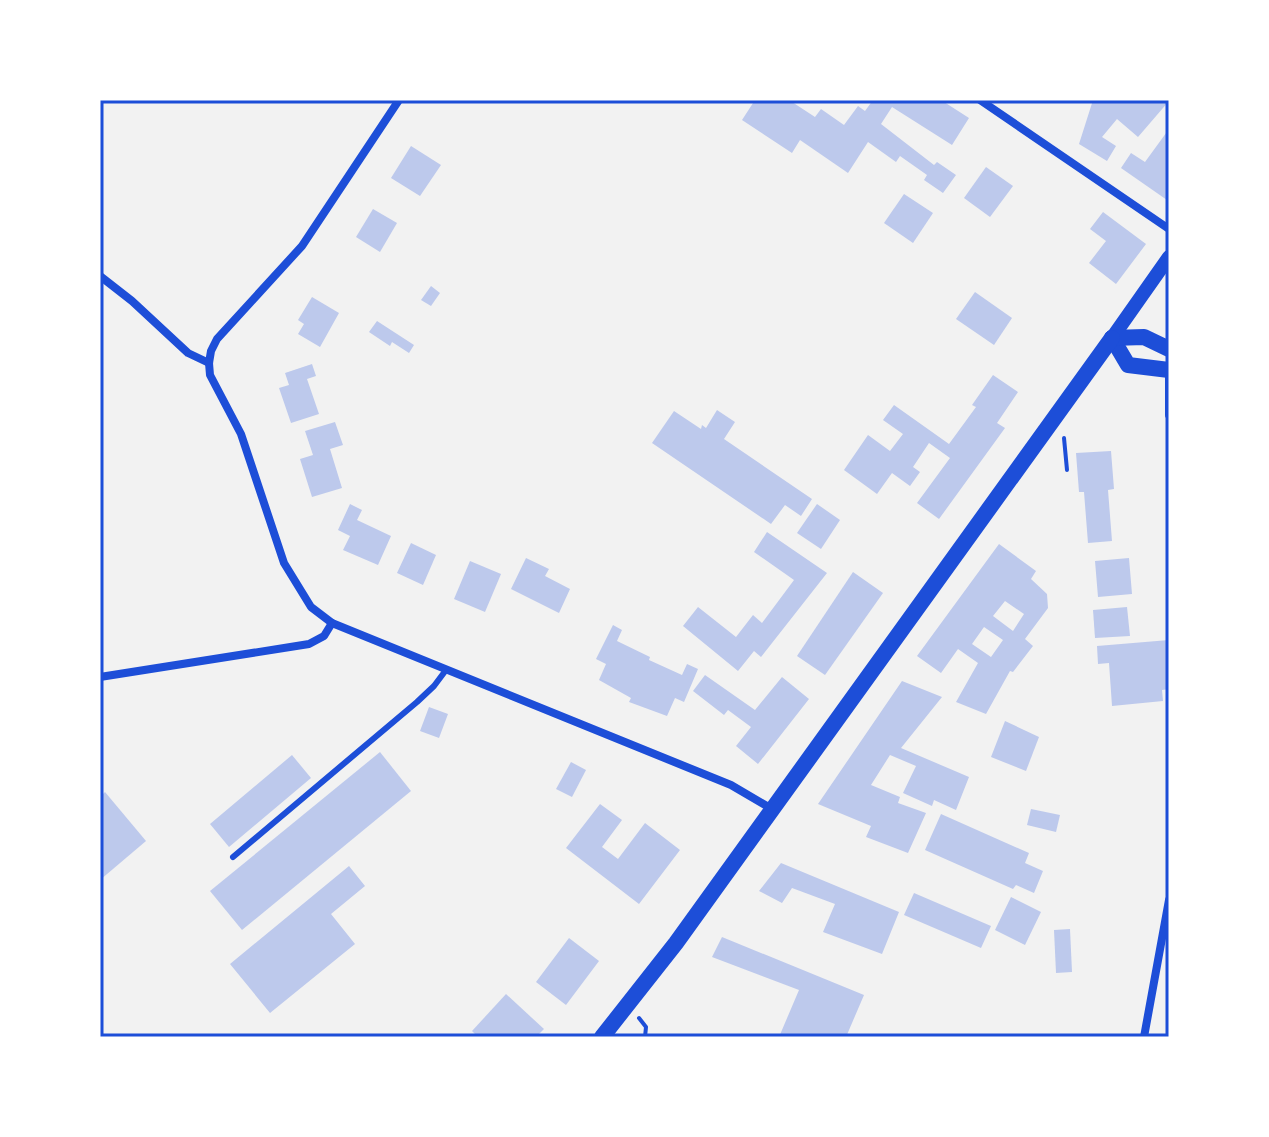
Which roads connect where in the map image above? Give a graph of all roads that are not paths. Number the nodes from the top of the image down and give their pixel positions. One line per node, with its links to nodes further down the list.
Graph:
1 (399, 100): 8 (street)
2 (980, 100): 3 (street)
3 (1169, 229)
4 (1169, 257): 6 (street)
5 (100, 276): 8 (street)
6 (1112, 338): 7 (main road); 9 (main road); 14 (main road)
7 (1169, 349)
8 (209, 363): 11 (street)
9 (1169, 370): 10 (street)
10 (1169, 415)
11 (332, 623): 12 (street); 13 (street)
12 (446, 670): 14 (street); 15 (lane)
13 (100, 677)
14 (772, 809): 17 (main road)
15 (233, 857)
16 (1169, 900): 18 (street)
17 (602, 1037)
18 (1144, 1037)

